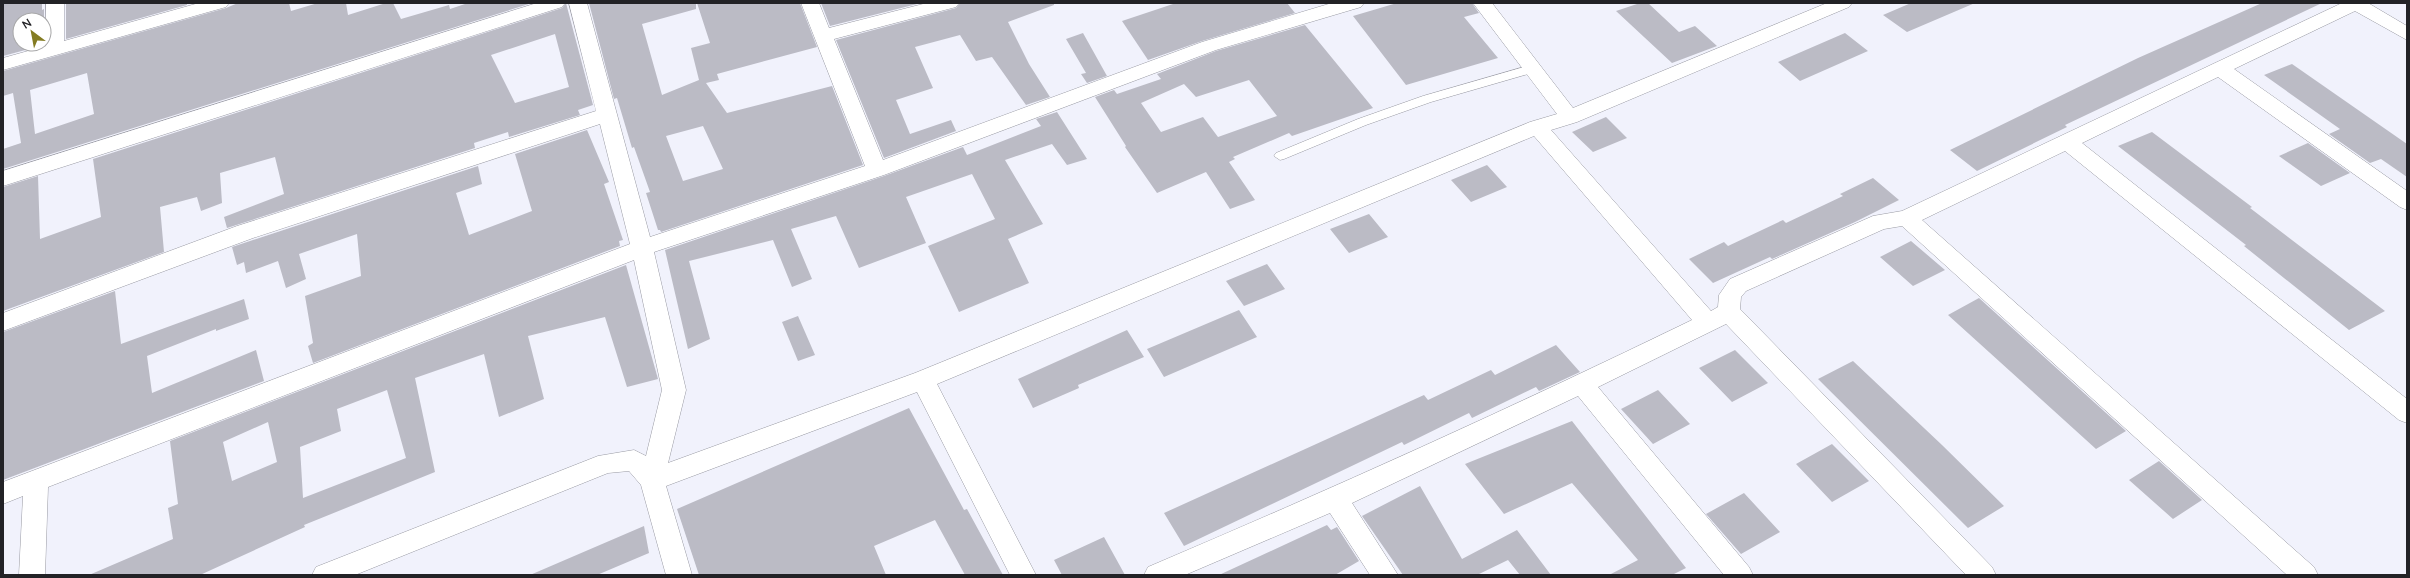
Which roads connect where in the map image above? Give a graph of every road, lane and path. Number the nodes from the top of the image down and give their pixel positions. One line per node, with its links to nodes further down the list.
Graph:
1 (55, 3): 13 (street)
2 (220, 3): 13 (street)
3 (556, 3): 23 (street)
4 (578, 3): 17 (street)
5 (810, 3): 12 (street)
6 (950, 3): 12 (street)
7 (1355, 3): 22 (street)
8 (1482, 3): 16 (street)
9 (1843, 3): 18 (street)
10 (2356, 3): 11 (street); 15 (street)
11 (2407, 34)
12 (823, 36): 22 (street)
13 (55, 49): 14 (street)
14 (3, 64)
15 (2219, 68): 20 (street); 24 (street)
16 (1531, 70): 18 (street); 21 (lane)
17 (607, 115): 26 (street); 29 (street)
18 (1570, 117): 19 (street)
19 (1537, 127): 28 (street); 30 (street)
20 (2066, 140): 25 (street); 32 (street)
21 (1280, 156)
22 (877, 170): 26 (street)
23 (3, 179)
24 (2407, 202)
25 (1906, 218): 27 (street); 46 (street)
26 (642, 248): 33 (street); 34 (street)
27 (1729, 312): 28 (street); 45 (street)
28 (1707, 321): 31 (street)
29 (3, 322)
30 (923, 380): 34 (street); 41 (street)
31 (1582, 384): 36 (street); 44 (street)
32 (2407, 413)
33 (36, 480): 35 (street); 38 (street)
34 (652, 480): 37 (street); 40 (street)
35 (3, 493)
36 (1335, 499): 42 (street); 43 (street)
37 (363, 567): 39 (street)
38 (32, 575)
39 (324, 575)
40 (679, 575)
41 (1023, 575)
42 (1157, 575)
43 (1385, 575)
44 (1740, 575)
45 (1982, 575)
46 (2305, 575)

